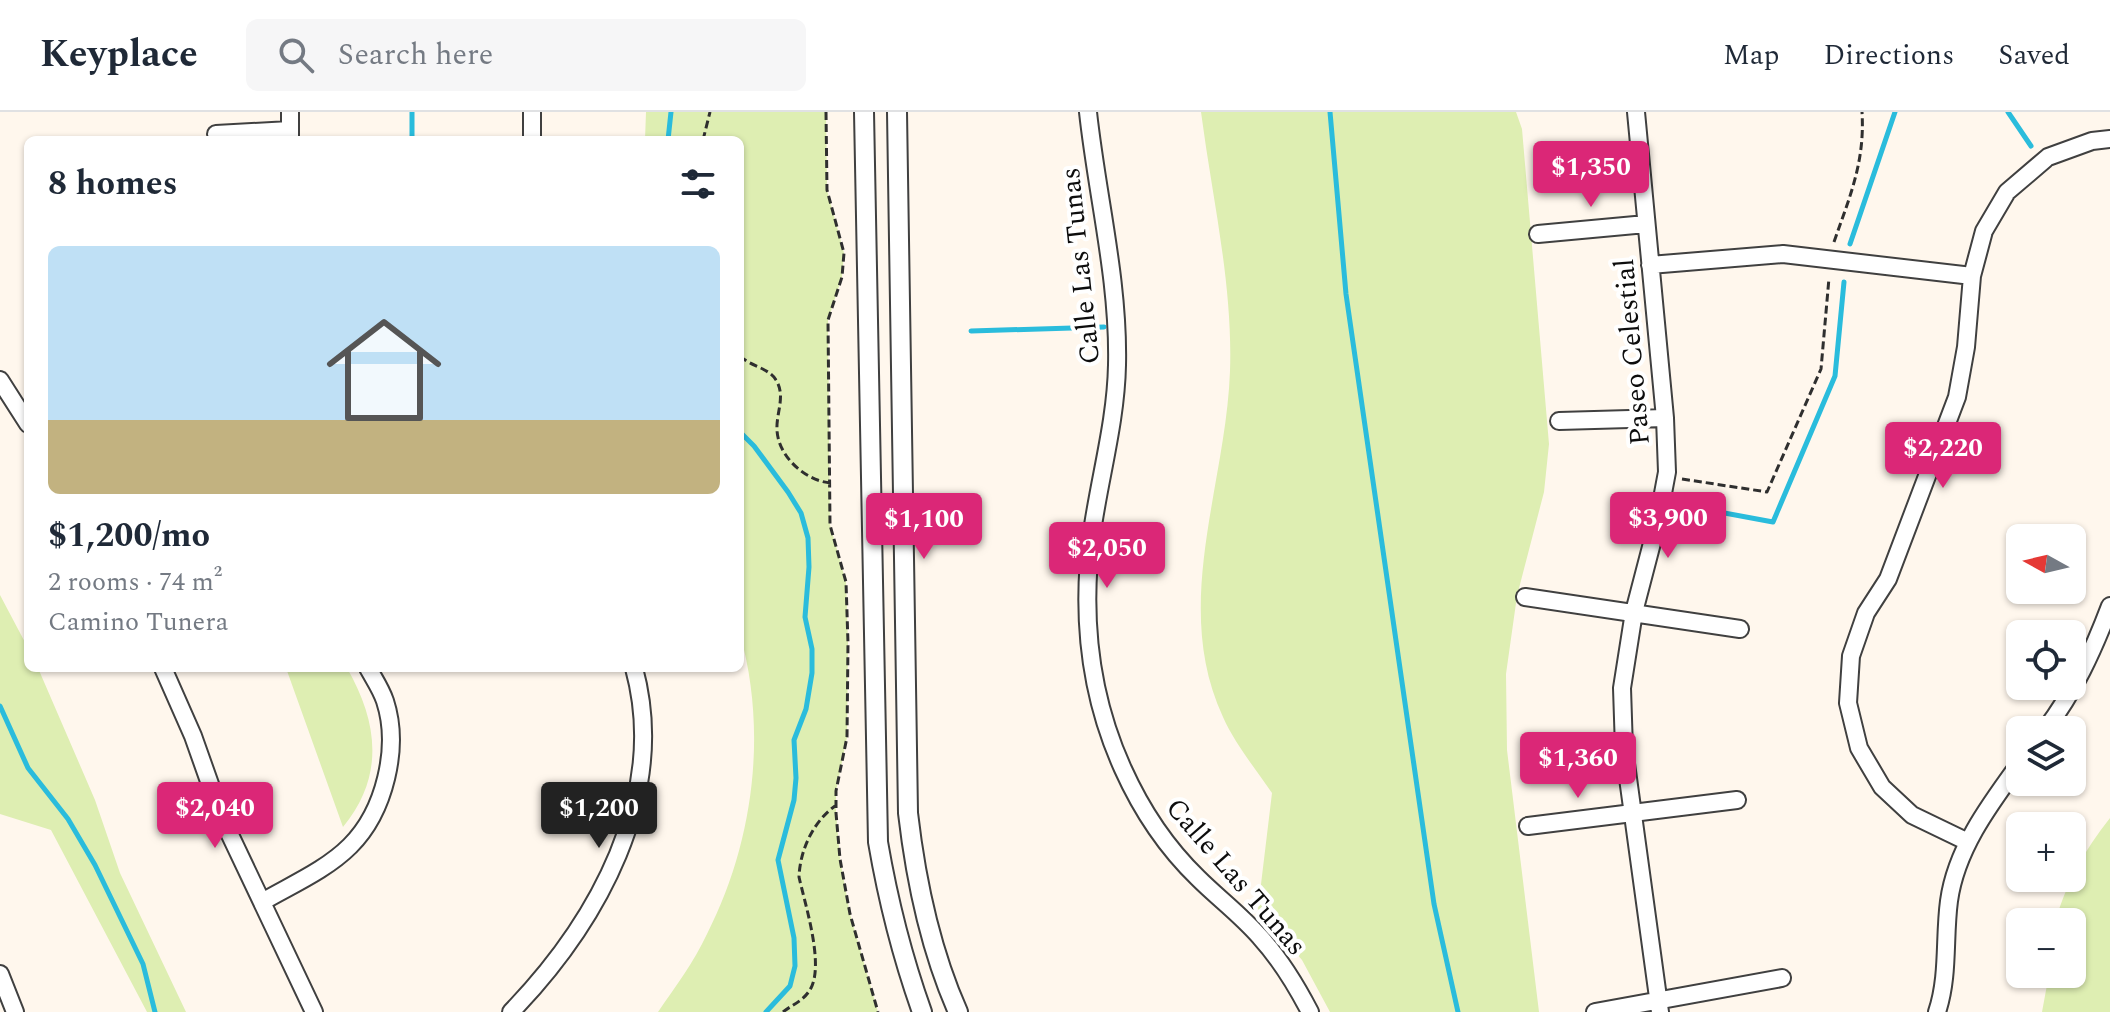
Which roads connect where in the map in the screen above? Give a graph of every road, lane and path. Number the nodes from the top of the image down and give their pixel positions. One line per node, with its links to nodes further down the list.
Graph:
1 (290, 112): 11 (street)
2 (532, 112): 12 (street)
3 (710, 112): 13 (path)
4 (826, 112): 26 (path)
5 (864, 112): 50 (street)
6 (897, 112): 51 (street)
7 (1088, 112): 52 (street, Calle Las Tunas)
8 (1636, 112): 15 (street, Paseo Celestial)
9 (1862, 112): 17 (path)
10 (216, 134): 11 (street)
11 (290, 135)
12 (532, 136)
13 (703, 136)
14 (2110, 139): 19 (street)
15 (1646, 224): 16 (street); 18 (street, Paseo Celestial)
16 (1538, 234)
17 (1831, 259): 18 (street); 19 (street); 25 (path)
18 (1650, 265): 23 (street, Paseo Celestial)
19 (1972, 276): 40 (street)
20 (744, 359): 26 (path)
21 (0, 380): 22 (street)
22 (24, 418)
23 (1665, 418): 24 (street); 25 (street, Paseo Celestial)
24 (1559, 421)
25 (1666, 477): 29 (street, Paseo Celestial)
26 (831, 483): 37 (path)
27 (1525, 597): 29 (street)
28 (2110, 606): 34 (street)
29 (1634, 612): 30 (street); 38 (street, Paseo Celestial)
30 (1740, 629)
31 (165, 672): 41 (street)
32 (370, 672): 41 (street)
33 (635, 672): 47 (street)
34 (2056, 716)
35 (2006, 782): 40 (street)
36 (1737, 800): 38 (street)
37 (835, 806): 48 (path); 49 (path)
38 (1632, 813): 39 (street); 44 (street, Paseo Celestial)
39 (1528, 826)
40 (1968, 842): 54 (street)
41 (262, 902): 46 (street)
42 (0, 974): 45 (street)
43 (1782, 978): 44 (street)
44 (1659, 1007): 53 (street)
45 (15, 1012)
46 (314, 1012)
47 (511, 1012)
48 (783, 1012)
49 (878, 1012)
50 (922, 1012)
51 (958, 1012)
52 (1310, 1012)
53 (1595, 1012)
54 (1937, 1012)

